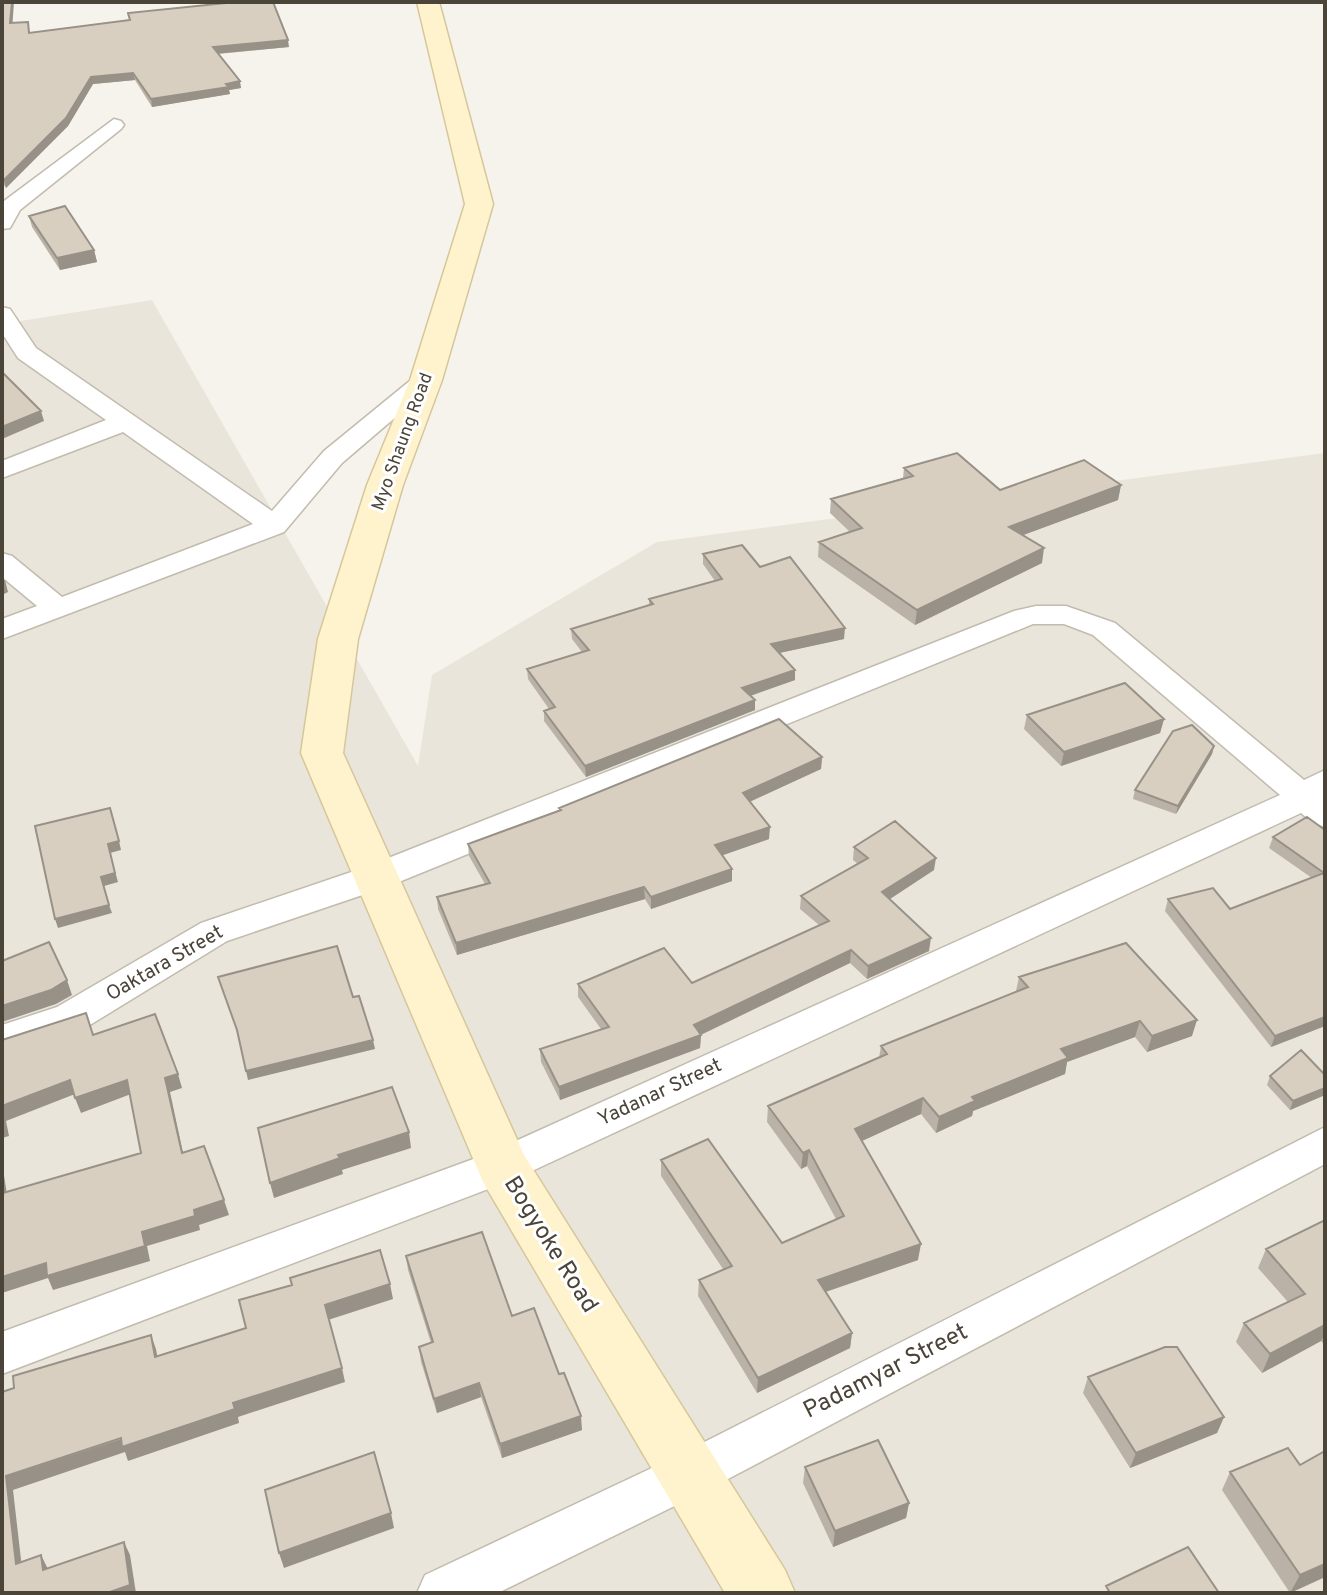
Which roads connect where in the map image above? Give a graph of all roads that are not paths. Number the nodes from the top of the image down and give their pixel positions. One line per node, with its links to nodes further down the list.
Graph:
1 (428, 2): 6 (street, Myo Shaung Road)
2 (114, 125): 3 (street)
3 (5, 212)
4 (2, 314): 5 (street)
5 (14, 358): 7 (street)
6 (426, 380): 9 (street); 14 (street, Myo Shaung Road)
7 (128, 421): 8 (street); 9 (street)
8 (2, 470)
9 (274, 526): 11 (street)
10 (2, 562): 11 (street)
11 (58, 609): 12 (street)
12 (2, 630)
13 (1318, 798): 14 (street, Oaktara Street); 17 (street, Yadanar Street)
14 (376, 877): 15 (street, Oaktara Street); 17 (street, Bogyoke Road)
15 (2, 1040)
16 (1325, 1144): 19 (street, Padamyar Street)
17 (502, 1166): 18 (street, Yadanar Street); 19 (street, Bogyoke Road)
18 (2, 1353)
19 (690, 1474): 20 (street, Padamyar Street); 21 (street, Bogyoke Road)
20 (443, 1593)
21 (762, 1593)

